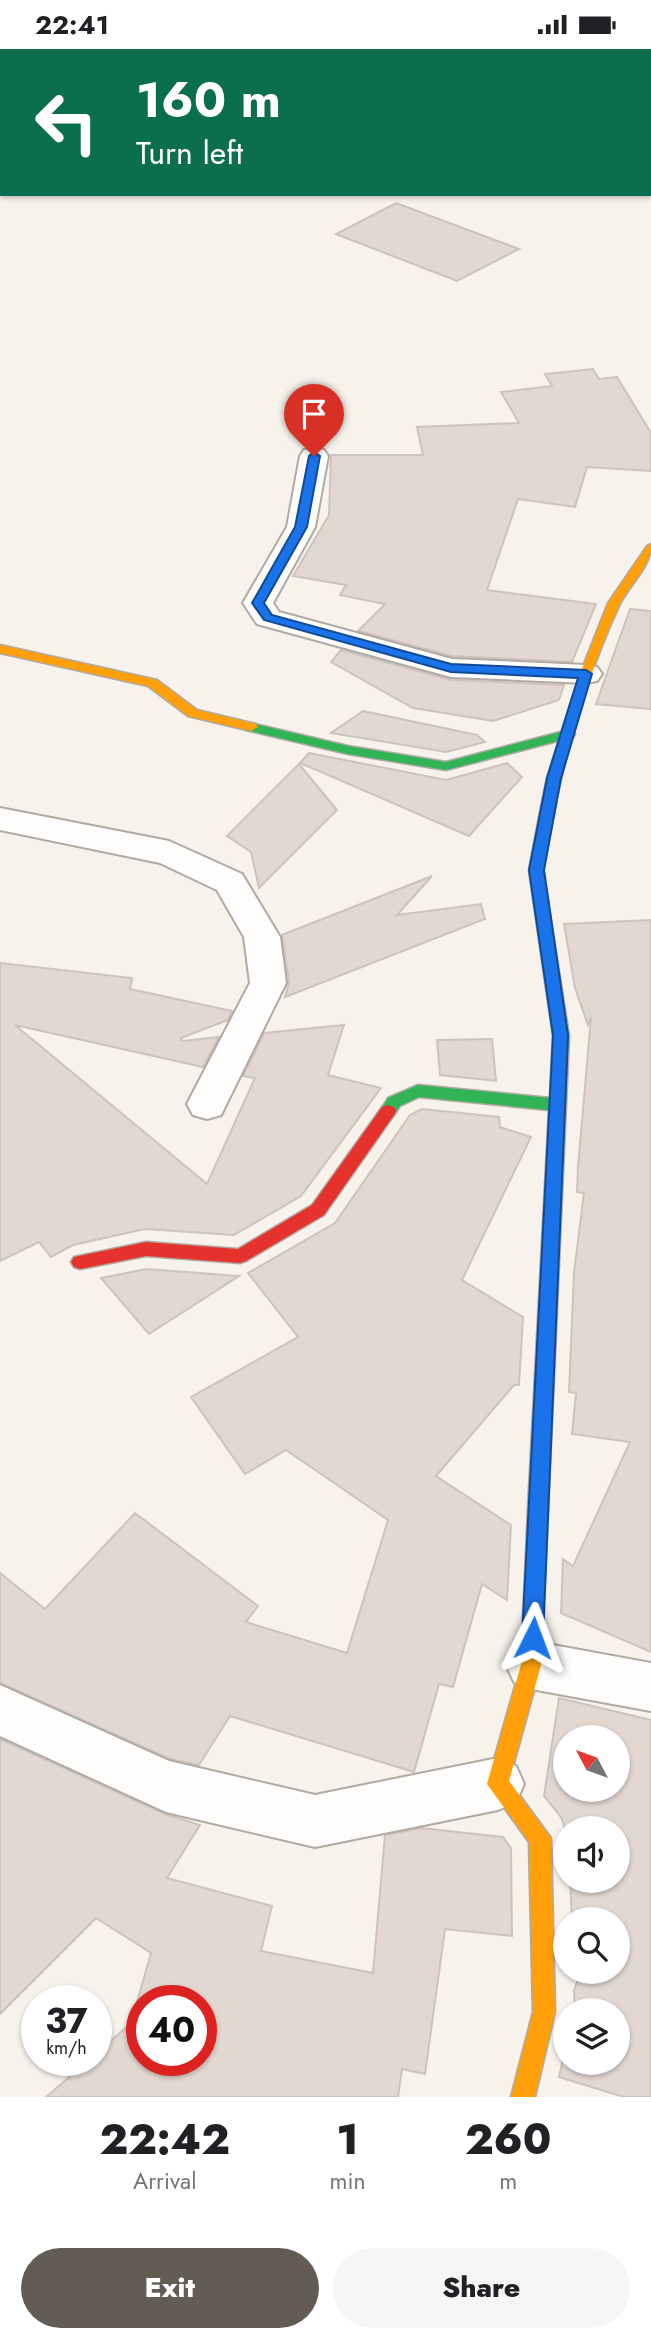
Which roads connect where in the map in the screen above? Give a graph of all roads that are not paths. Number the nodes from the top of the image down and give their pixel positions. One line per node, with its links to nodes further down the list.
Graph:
1 (314, 456): 4 (street)
2 (651, 548): 4 (street)
3 (0, 649): 5 (street)
4 (586, 674): 5 (street)
5 (568, 734): 8 (street)
6 (0, 819): 7 (street)
7 (207, 1104)
8 (558, 1105): 9 (street); 10 (street)
9 (80, 1262)
10 (531, 1665): 11 (street); 13 (street)
11 (651, 1687)
12 (0, 1710): 13 (street)
13 (498, 1784): 14 (street)
14 (523, 2097)

